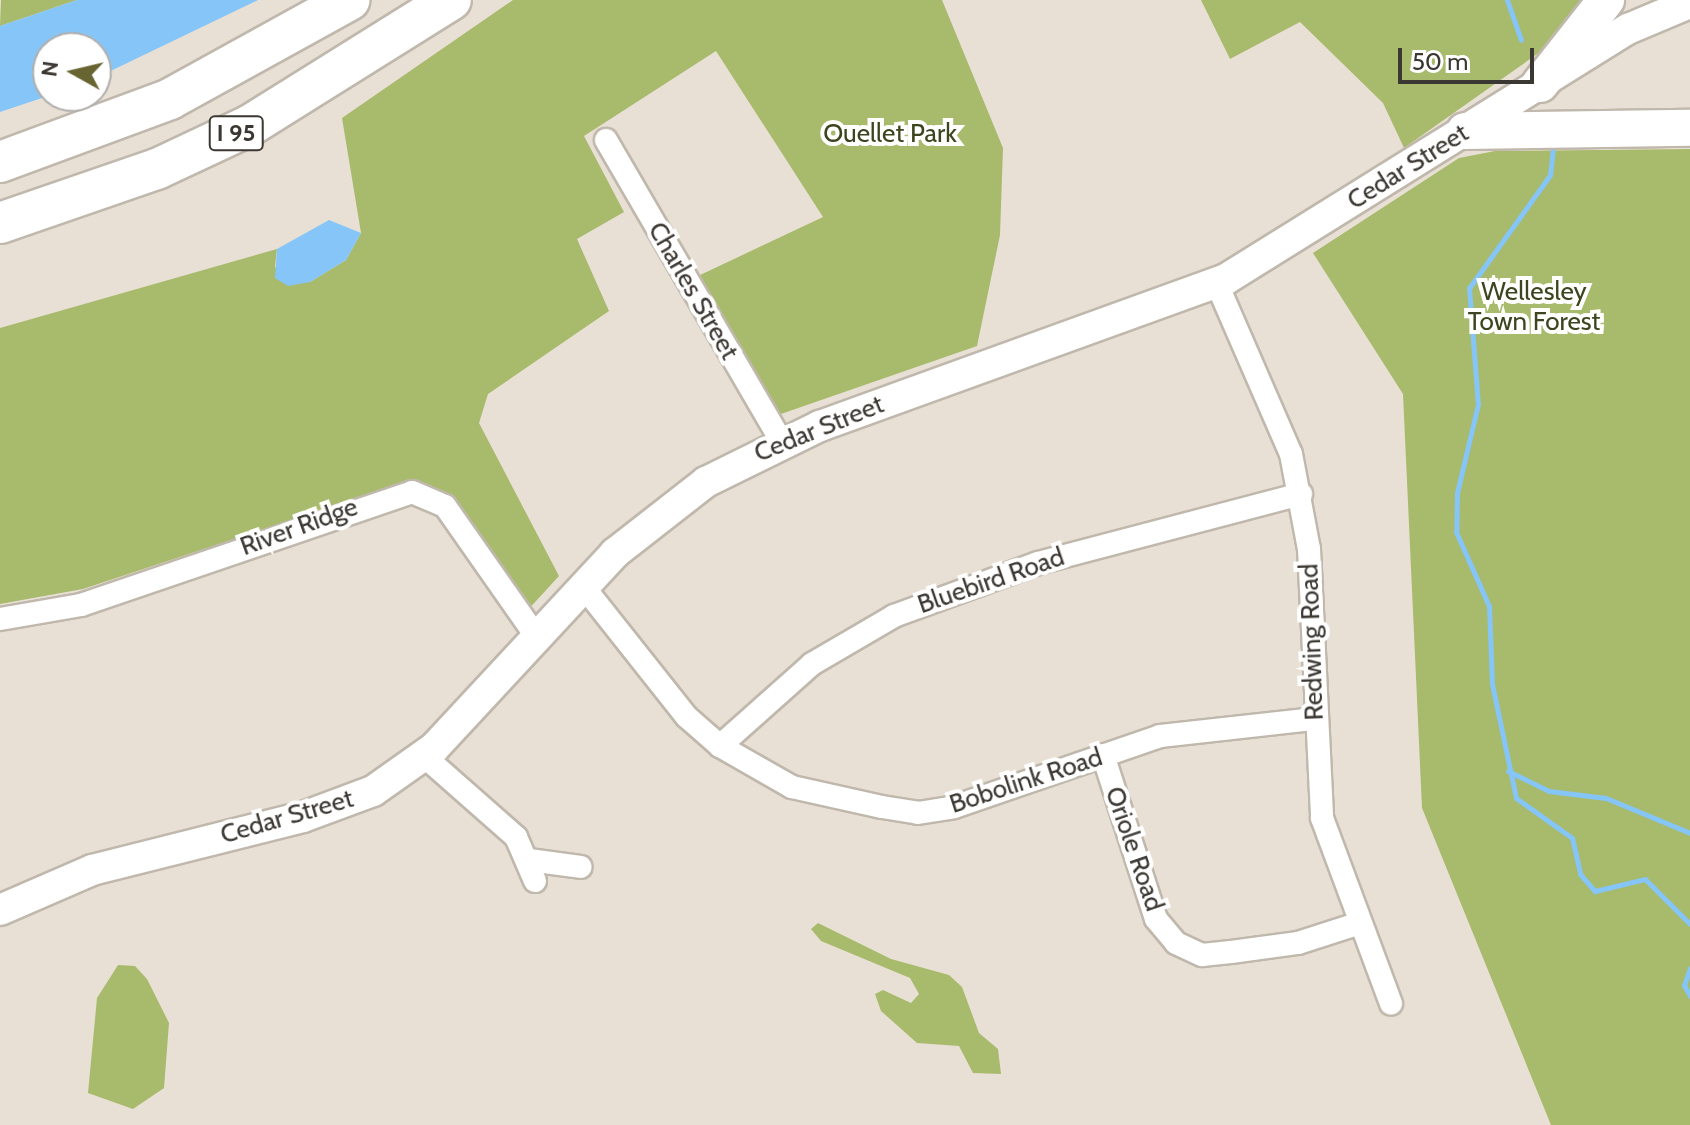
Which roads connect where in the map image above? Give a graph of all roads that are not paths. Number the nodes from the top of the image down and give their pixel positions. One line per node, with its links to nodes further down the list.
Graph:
1 (349, 0): 9 (highway, I 95)
2 (451, 0): 10 (highway, I 95)
3 (1606, 0): 5 (highway)
4 (1690, 3): 5 (main road, Cedar Street)
5 (1540, 84): 7 (main road, Cedar Street)
6 (1690, 128): 7 (highway)
7 (1465, 131): 11 (main road, Cedar Street)
8 (606, 140): 12 (street, Charles Street)
9 (0, 162)
10 (0, 223)
11 (1217, 284): 12 (main road, Cedar Street); 13 (street, Redwing Road)
12 (781, 441): 14 (main road, Cedar Street)
13 (1301, 494): 17 (street, Redwing Road); 18 (street, Bluebird Road)
14 (583, 586): 16 (main road, Cedar Street); 18 (street, Bobolink Road)
15 (0, 619): 16 (street, River Ridge)
16 (536, 636): 20 (main road, Cedar Street)
17 (1315, 719): 19 (street, Bobolink Road); 23 (street, Redwing Road)
18 (720, 746): 19 (street, Bobolink Road)
19 (1103, 755): 23 (street, Oriole Road)
20 (424, 756): 21 (street); 22 (main road, Cedar Street)
21 (581, 867)
22 (0, 910)
23 (1357, 924): 24 (street, Redwing Road)
24 (1391, 1004)

